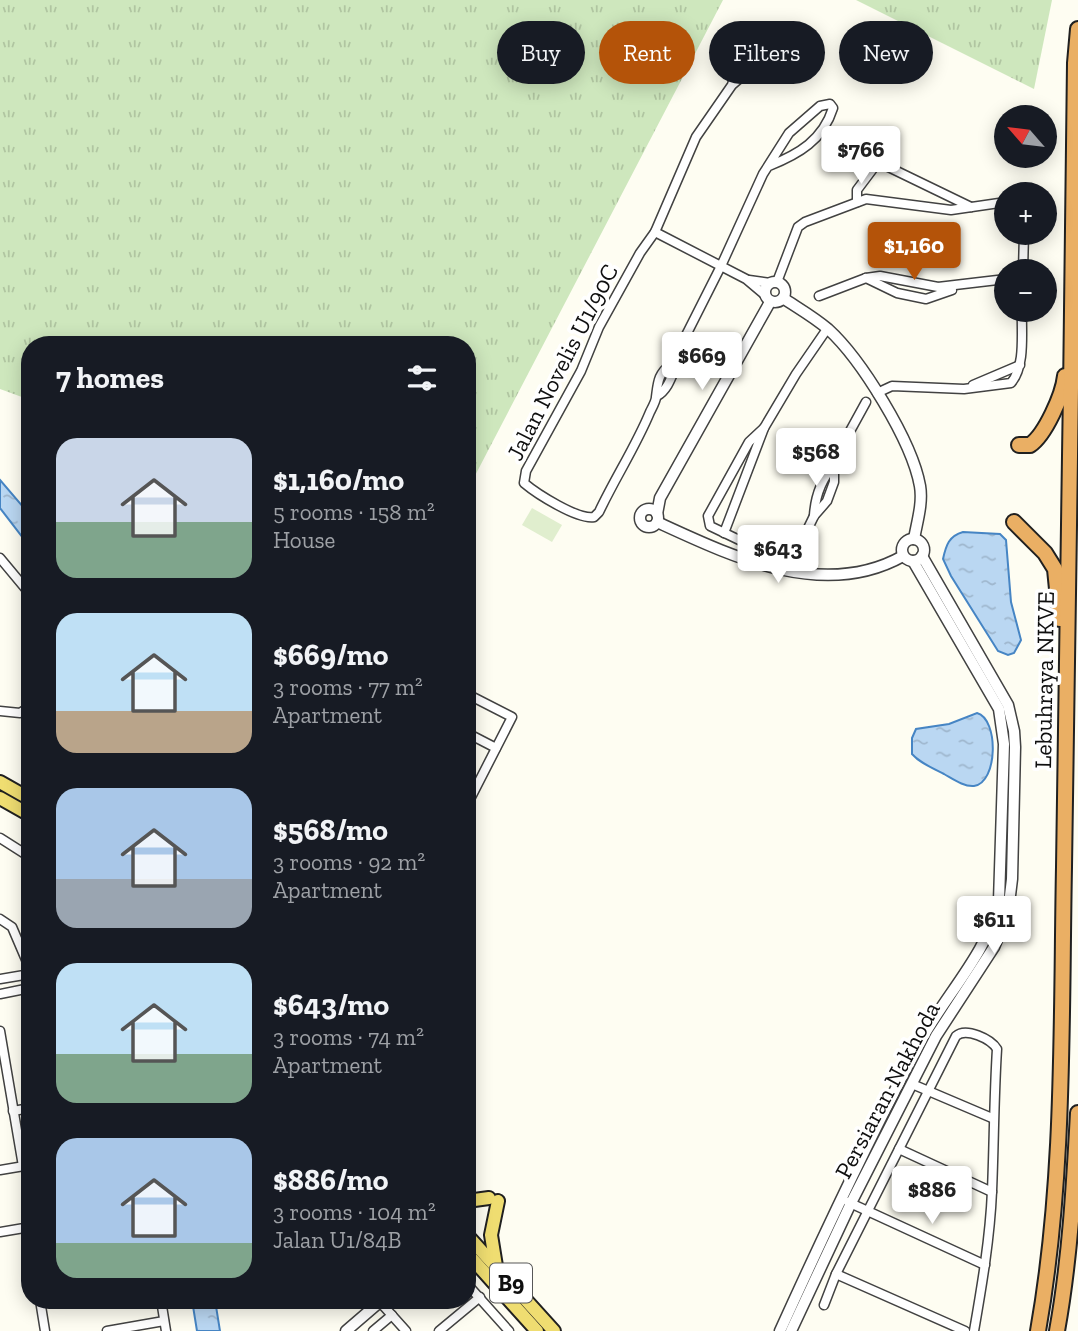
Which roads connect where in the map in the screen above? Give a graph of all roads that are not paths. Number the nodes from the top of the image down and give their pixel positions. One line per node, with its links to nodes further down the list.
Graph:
1 (1078, 29): 19 (highway, Lebuhraya NKVE)
2 (732, 85): 2 (street); 9 (street)
3 (769, 166): 3 (street); 10 (street)
4 (936, 191): 5 (street); 7 (street); 8 (street)
5 (857, 202): 8 (street); 14 (street)
6 (994, 204): 7 (street)
7 (971, 207): 8 (street)
8 (943, 209)
9 (655, 232): 10 (street); 10 (street, Jalan Novelis U1/90C)
10 (721, 266): 12 (street)
11 (866, 278): 15 (street); 15 (street); 16 (street)
12 (746, 279): 14 (street); 18 (street)
13 (994, 281): 15 (street)
14 (774, 283): 17 (street); 18 (street)
15 (961, 286)
16 (819, 296)
17 (783, 298): 18 (street); 21 (street)
18 (767, 299): 33 (street)
19 (1071, 312): 27 (highway); 45 (highway, Lebuhraya NKVE)
20 (1021, 322): 22 (street)
21 (827, 329): 24 (street); 26 (street)
22 (1020, 365): 23 (street); 23 (street)
23 (964, 389): 24 (street)
24 (877, 393): 32 (street)
25 (866, 402): 31 (street)
26 (764, 428): 28 (street); 29 (street)
27 (1019, 445)
28 (740, 457): 29 (street); 31 (street)
29 (750, 463): 31 (street)
30 (1014, 522): 45 (highway)
31 (724, 533)
32 (914, 539): 33 (street); 35 (street)
33 (903, 556): 35 (street)
34 (0, 558): 36 (street)
35 (918, 559): 58 (street, Persiaran Nakhoda); 69 (street, Persiaran Nakhoda)
36 (21, 583)
37 (476, 698): 41 (street)
38 (0, 711): 39 (street)
39 (21, 712)
40 (476, 738): 41 (street)
41 (496, 748): 43 (street)
42 (0, 782): 44 (main road)
43 (476, 787)
44 (21, 794)
45 (1066, 795): 105 (highway, Lebuhraya NKVE)
46 (0, 798): 47 (main road)
47 (21, 810)
48 (0, 838): 49 (street)
49 (21, 851)
50 (0, 919): 51 (street)
51 (21, 950)
52 (21, 974): 53 (street)
53 (0, 979)
54 (21, 990): 55 (street)
55 (0, 994)
56 (0, 1031): 57 (street)
57 (1, 1050): 61 (street)
58 (912, 1084): 59 (street); 71 (street, Persiaran Nakhoda)
59 (928, 1091): 63 (street); 63 (street); 65 (street)
60 (21, 1110): 61 (street)
61 (13, 1111): 64 (street)
62 (1078, 1113): 106 (highway)
63 (992, 1118): 68 (street)
64 (21, 1144)
65 (899, 1149): 68 (street); 72 (street)
66 (21, 1166): 67 (street)
67 (0, 1170)
68 (992, 1192): 77 (street)
69 (841, 1199): 71 (street); 101 (street, Persiaran Nakhoda)
70 (476, 1201): 78 (main road)
71 (851, 1203): 72 (street); 102 (street, Persiaran Nakhoda)
72 (868, 1211): 77 (street); 79 (street)
73 (21, 1228): 74 (street)
74 (0, 1232)
75 (476, 1245): 78 (main road, B9)
76 (476, 1265): 99 (main road, B9)
77 (985, 1265): 104 (street)
78 (496, 1266): 100 (main road, B9)
79 (836, 1275): 83 (street); 103 (street)
80 (476, 1293): 81 (street)
81 (480, 1297): 82 (street); 98 (street)
82 (476, 1300)
83 (824, 1305)
84 (41, 1309): 91 (street)
85 (162, 1309): 90 (street)
86 (372, 1309): 94 (street)
87 (387, 1309): 89 (street)
88 (466, 1309): 97 (street)
89 (392, 1315): 95 (street); 96 (street)
90 (164, 1321): 92 (street); 93 (street)
91 (45, 1331)
92 (107, 1331)
93 (166, 1331)
94 (346, 1331)
95 (373, 1331)
96 (406, 1331)
97 (439, 1331)
98 (509, 1331)
99 (537, 1331)
100 (554, 1331)
101 (780, 1331)
102 (791, 1331)
103 (965, 1331)
104 (974, 1331)
105 (1038, 1331)
106 (1057, 1331)

